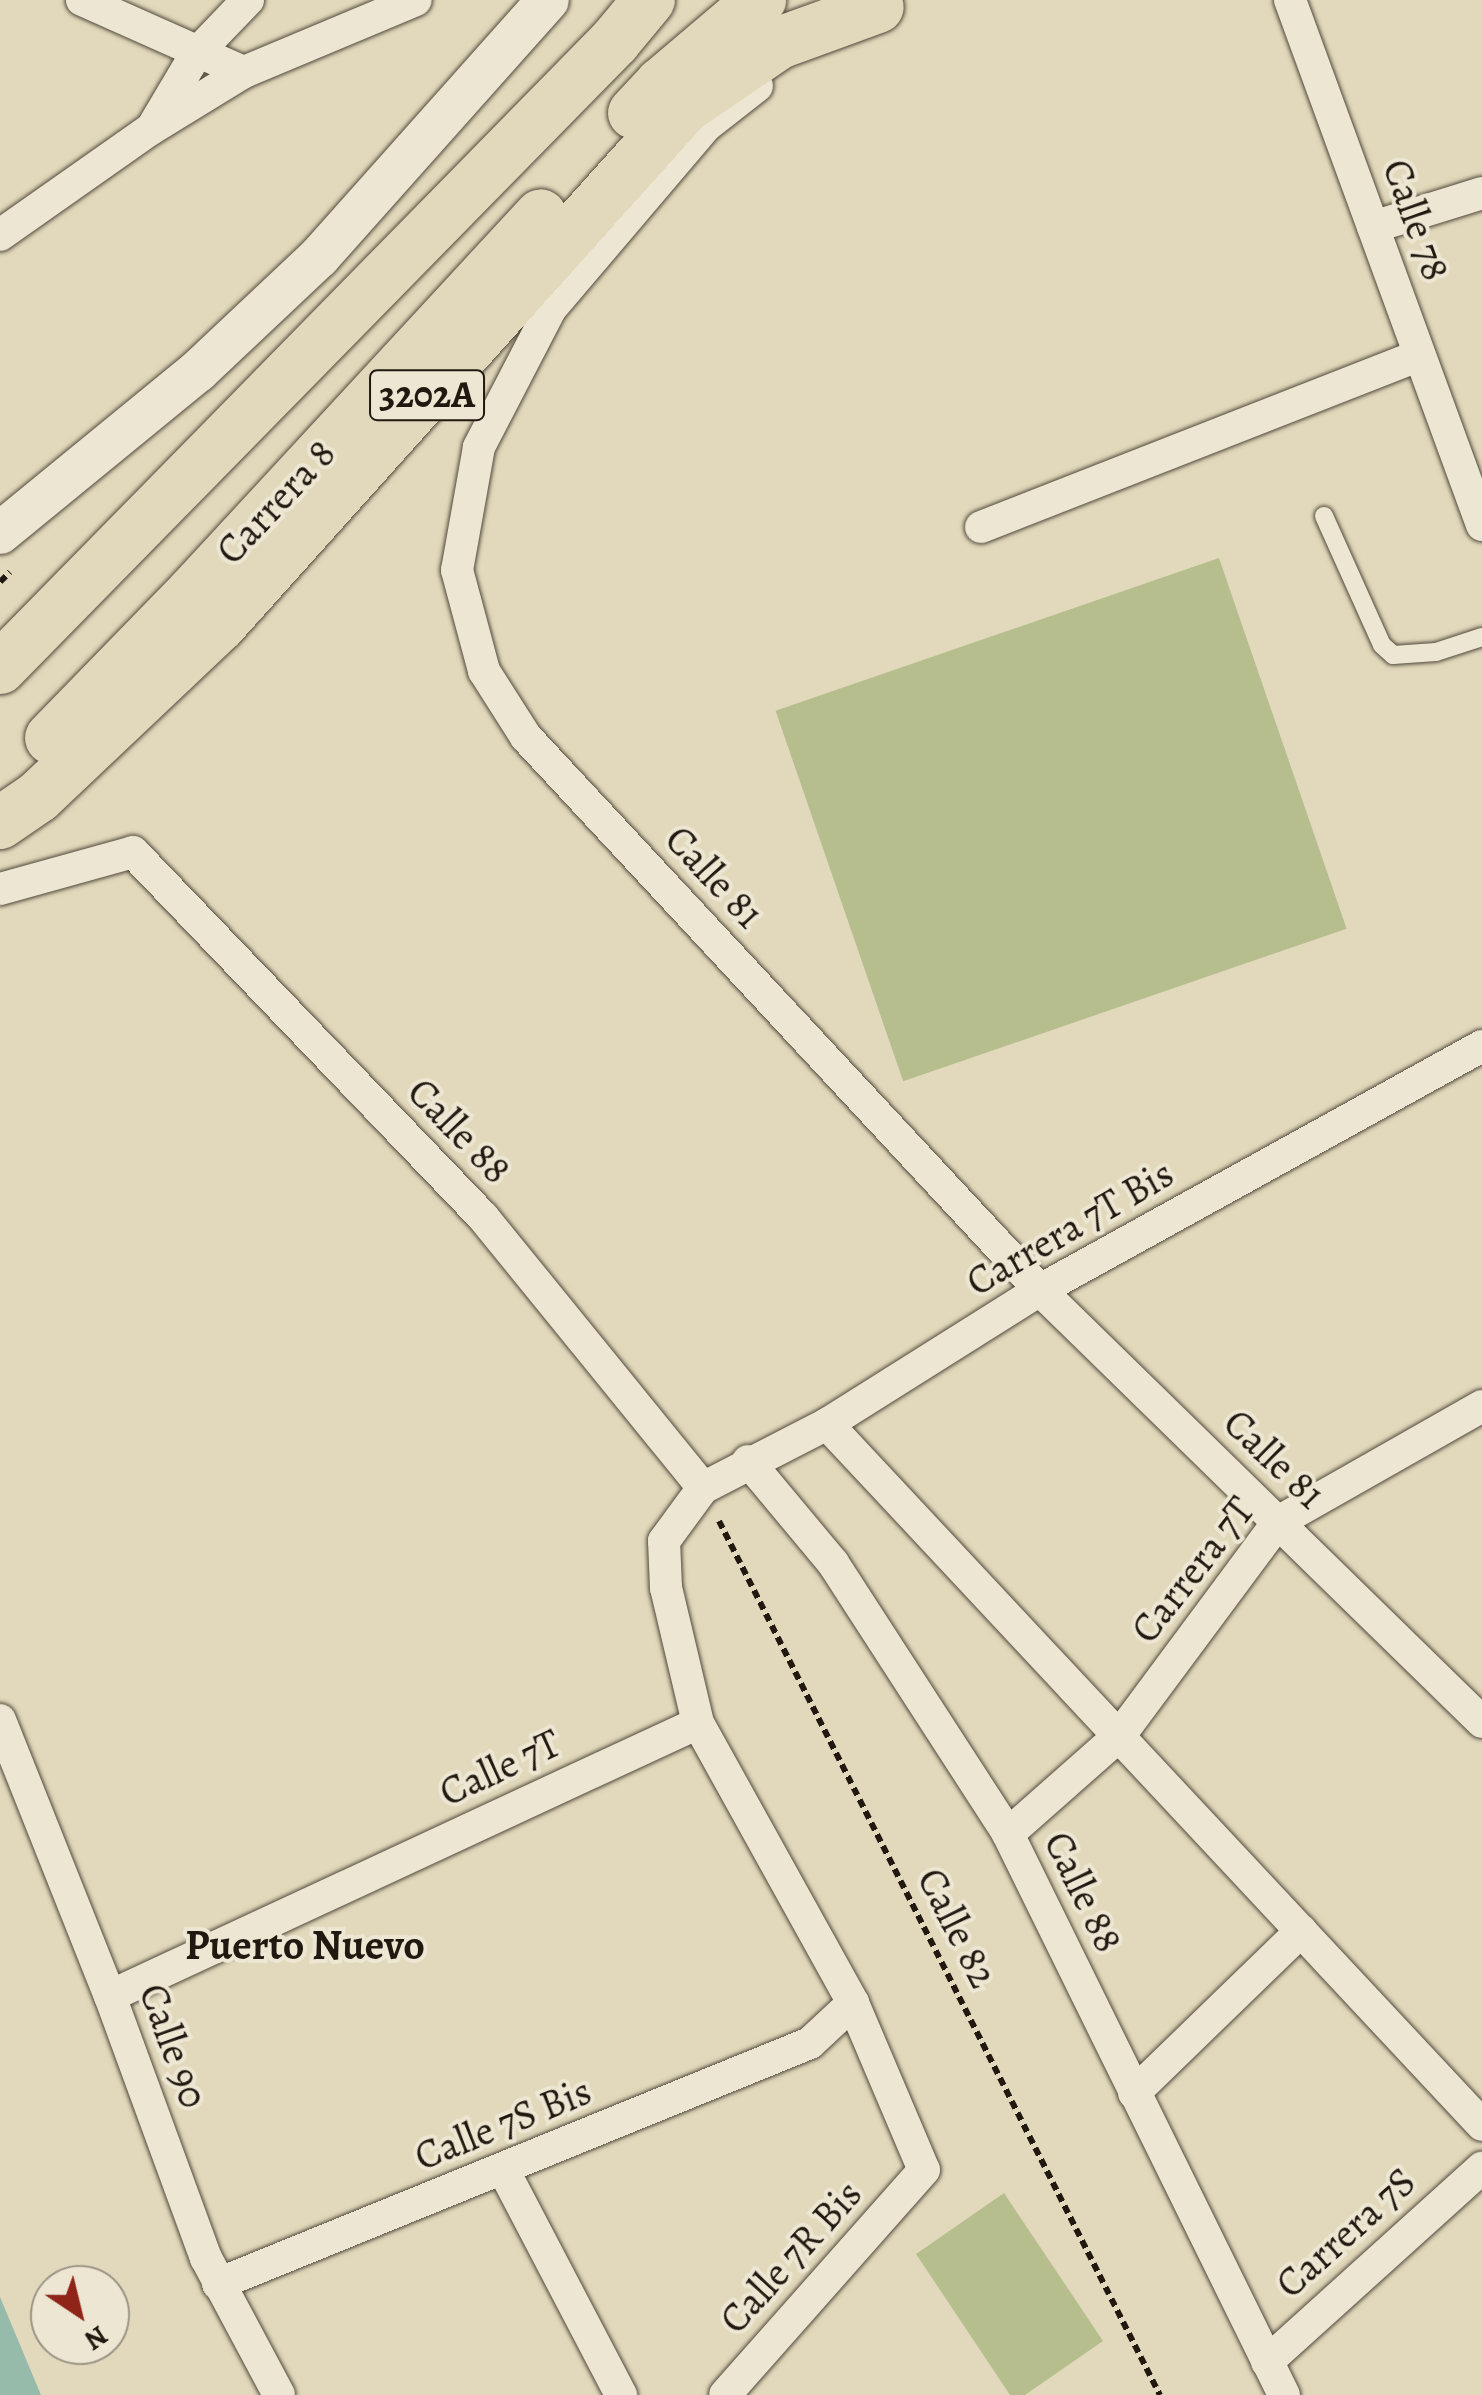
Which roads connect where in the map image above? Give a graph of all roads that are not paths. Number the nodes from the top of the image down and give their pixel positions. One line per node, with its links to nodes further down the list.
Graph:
1 (82, 0): 9 (street)
2 (248, 0): 9 (street)
3 (416, 0): 10 (street)
4 (548, 0): 19 (street)
5 (649, 0): 21 (main road, Carrera 8 / 3202A)
6 (760, 0): 22 (main road, Carrera 8 / 3202A)
7 (1290, 0): 13 (street, Calle 78)
8 (887, 3): 23 (main road, 3202A); 26 (street, Calle 81)
9 (196, 54): 10 (street); 11 (street)
10 (244, 72): 11 (street)
11 (151, 128): 14 (street)
12 (1482, 193): 13 (street)
13 (1373, 227): 15 (street, Calle 78)
14 (0, 235)
15 (1420, 355): 17 (street, Calle 78); 18 (street)
16 (1324, 516): 20 (lane)
17 (1482, 526)
18 (981, 527)
19 (0, 533)
20 (1482, 637)
21 (0, 668)
22 (0, 788)
23 (0, 823)
24 (0, 889): 30 (street, Calle 88)
25 (1482, 1046): 26 (street, Carrera 7T Bis)
26 (1040, 1290): 28 (street, Carrera 7T Bis); 31 (street, Calle 81)
27 (1482, 1406): 31 (street, Carrera 7T)
28 (828, 1424): 29 (street, Carrera 7T Bis); 35 (street)
29 (748, 1461): 30 (street, Carrera 7T Bis); 36 (street, Calle 88)
30 (703, 1488): 34 (street)
31 (1278, 1522): 33 (street, Calle 81); 35 (street, Carrera 7T)
32 (0, 1720): 38 (street, Calle 90)
33 (1482, 1722)
34 (698, 1723): 38 (street, Calle 7T); 39 (street)
35 (1120, 1735): 36 (street, Carrera 7T); 37 (street)
36 (1008, 1834): 40 (street, Calle 88)
37 (1302, 1931): 40 (street); 41 (street)
38 (110, 1996): 44 (street, Calle 90)
39 (853, 2004): 43 (street, Calle 7S Bis); 48 (street, Calle 7R Bis)
40 (1134, 2093): 45 (street, Calle 88)
41 (1482, 2125)
42 (1482, 2168): 45 (street, Carrera 7S)
43 (504, 2171): 44 (street, Calle 7S Bis); 47 (street)
44 (218, 2284): 46 (street, Calle 90)
45 (1267, 2362): 49 (street, Calle 88)
46 (278, 2395)
47 (620, 2395)
48 (725, 2395)
49 (1284, 2395)

